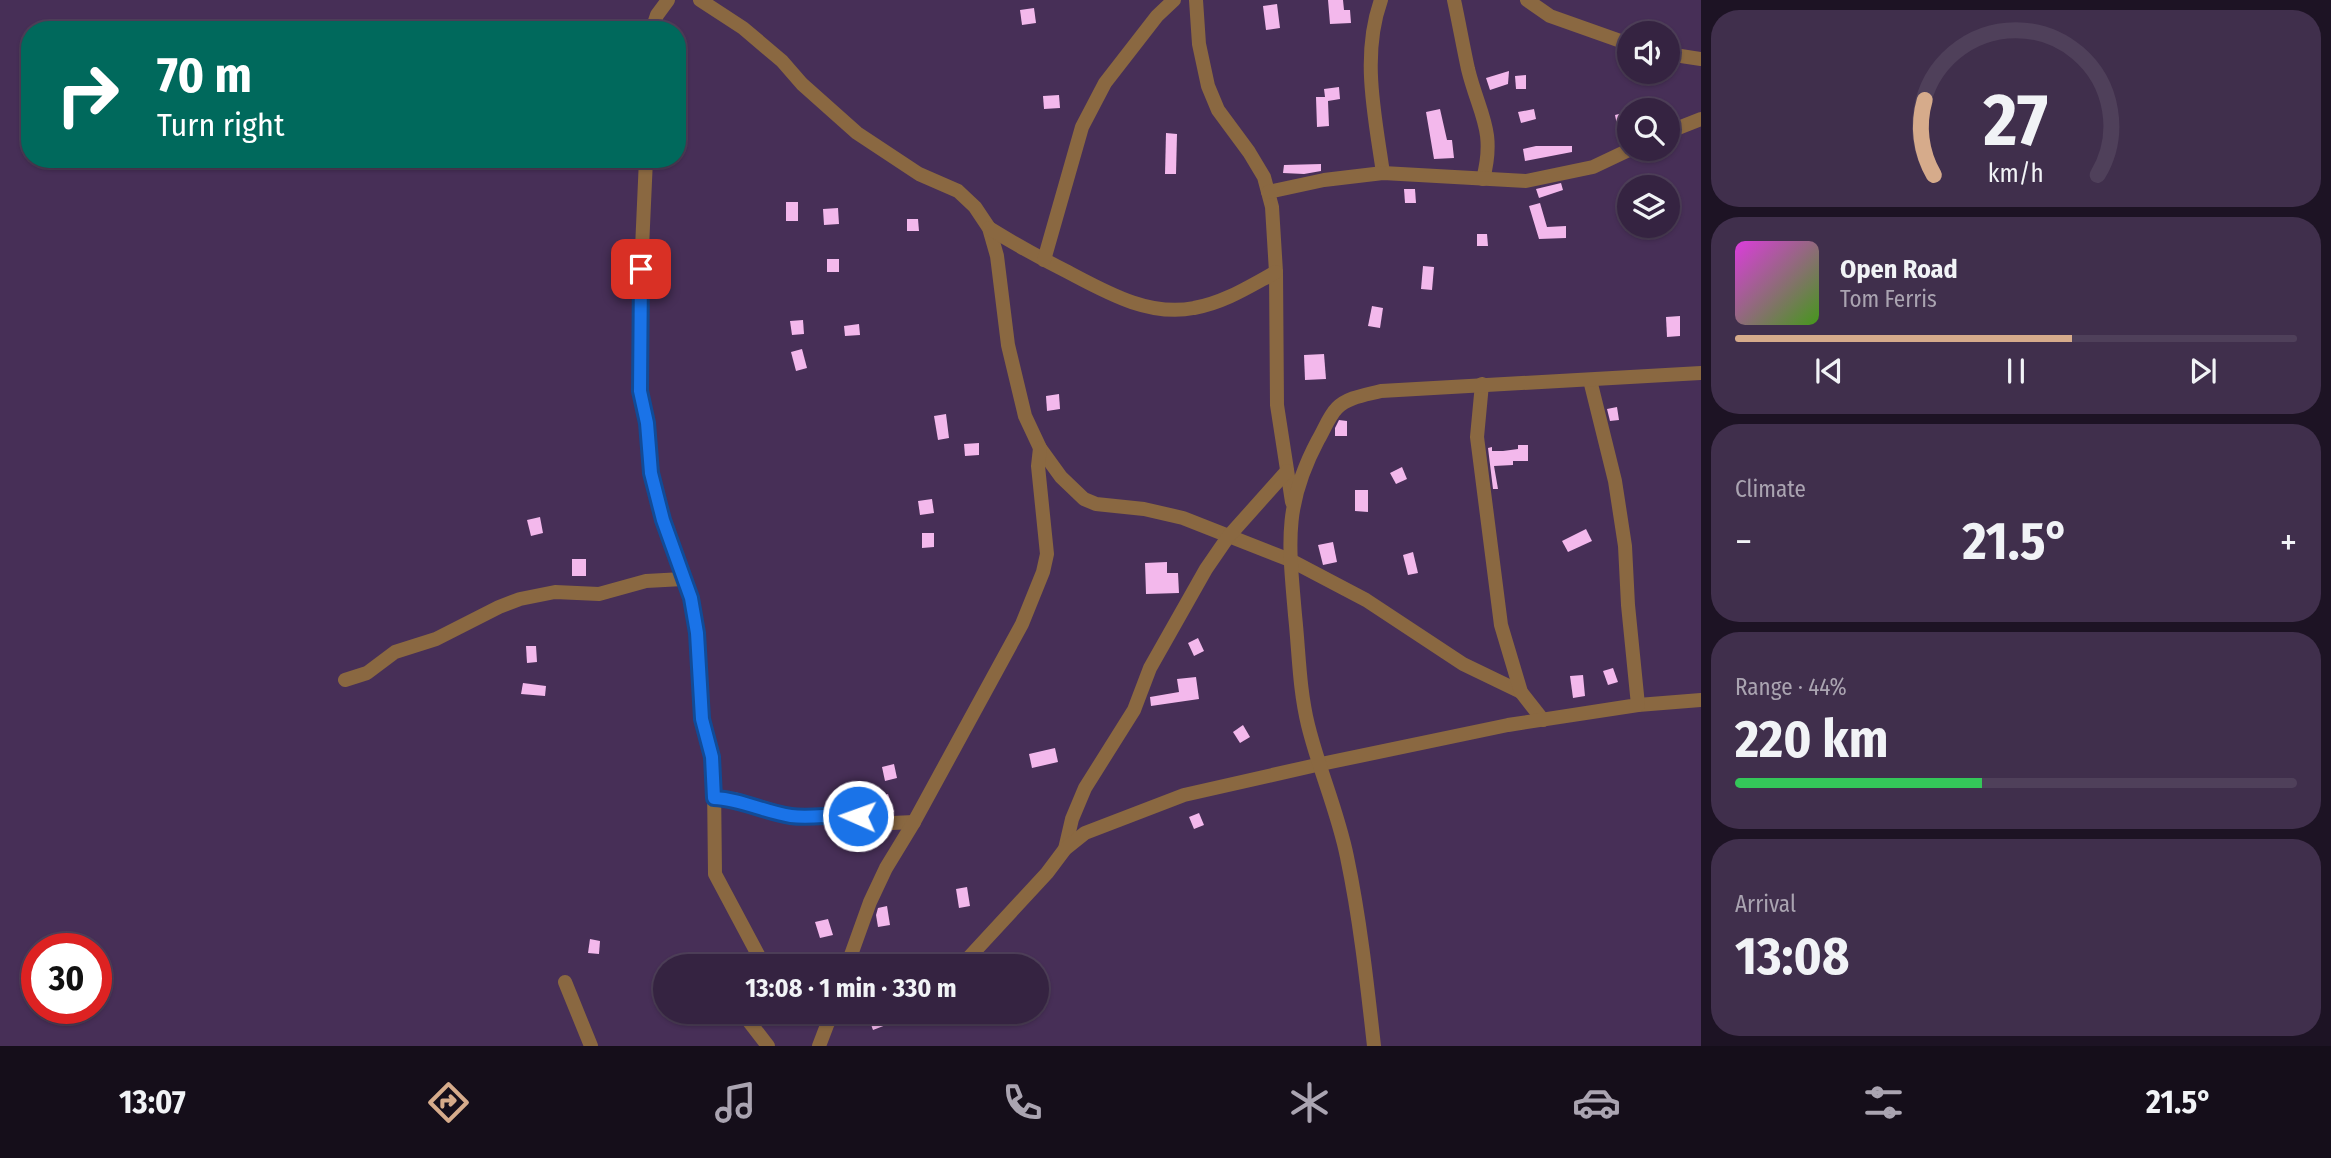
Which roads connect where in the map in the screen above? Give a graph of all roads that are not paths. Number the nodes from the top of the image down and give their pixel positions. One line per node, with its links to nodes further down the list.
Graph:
1 (668, 0): 8 (street)
2 (700, 0): 19 (street)
3 (1174, 0): 20 (street)
4 (1196, 0): 18 (street)
5 (1381, 0): 16 (street)
6 (1454, 0): 17 (street)
7 (1527, 0): 9 (street)
8 (655, 21)
9 (1617, 40)
10 (1680, 56): 11 (street)
11 (1701, 59)
12 (1701, 118): 13 (street)
13 (1680, 127)
14 (1617, 156): 17 (street)
15 (646, 168): 30 (street)
16 (1383, 173): 17 (street); 18 (street)
17 (1483, 179)
18 (1268, 192): 21 (street)
19 (989, 228): 20 (street); 25 (street)
20 (1044, 260): 21 (street)
21 (1276, 272): 26 (street)
22 (1701, 373): 23 (street)
23 (1590, 380): 24 (street); 34 (street)
24 (1482, 384): 27 (street); 32 (street)
25 (1040, 448): 28 (street); 38 (street)
26 (1287, 471): 27 (street); 28 (street)
27 (1293, 507): 29 (street)
28 (1228, 537): 29 (street); 39 (street)
29 (1290, 560): 32 (street); 36 (street)
30 (683, 579): 31 (street); 37 (street)
31 (345, 680)
32 (1521, 692): 35 (street)
33 (1701, 700): 34 (street)
34 (1638, 705): 35 (street)
35 (1543, 720): 36 (street)
36 (1321, 764): 39 (street); 49 (street)
37 (714, 798): 38 (street); 40 (street)
38 (915, 822): 41 (street)
39 (1065, 849): 42 (street)
40 (757, 954)
41 (851, 954)
42 (972, 954)
43 (565, 982): 46 (street)
44 (751, 1024): 47 (street)
45 (828, 1024): 48 (street)
46 (590, 1046)
47 (768, 1046)
48 (819, 1046)
49 (1374, 1046)

